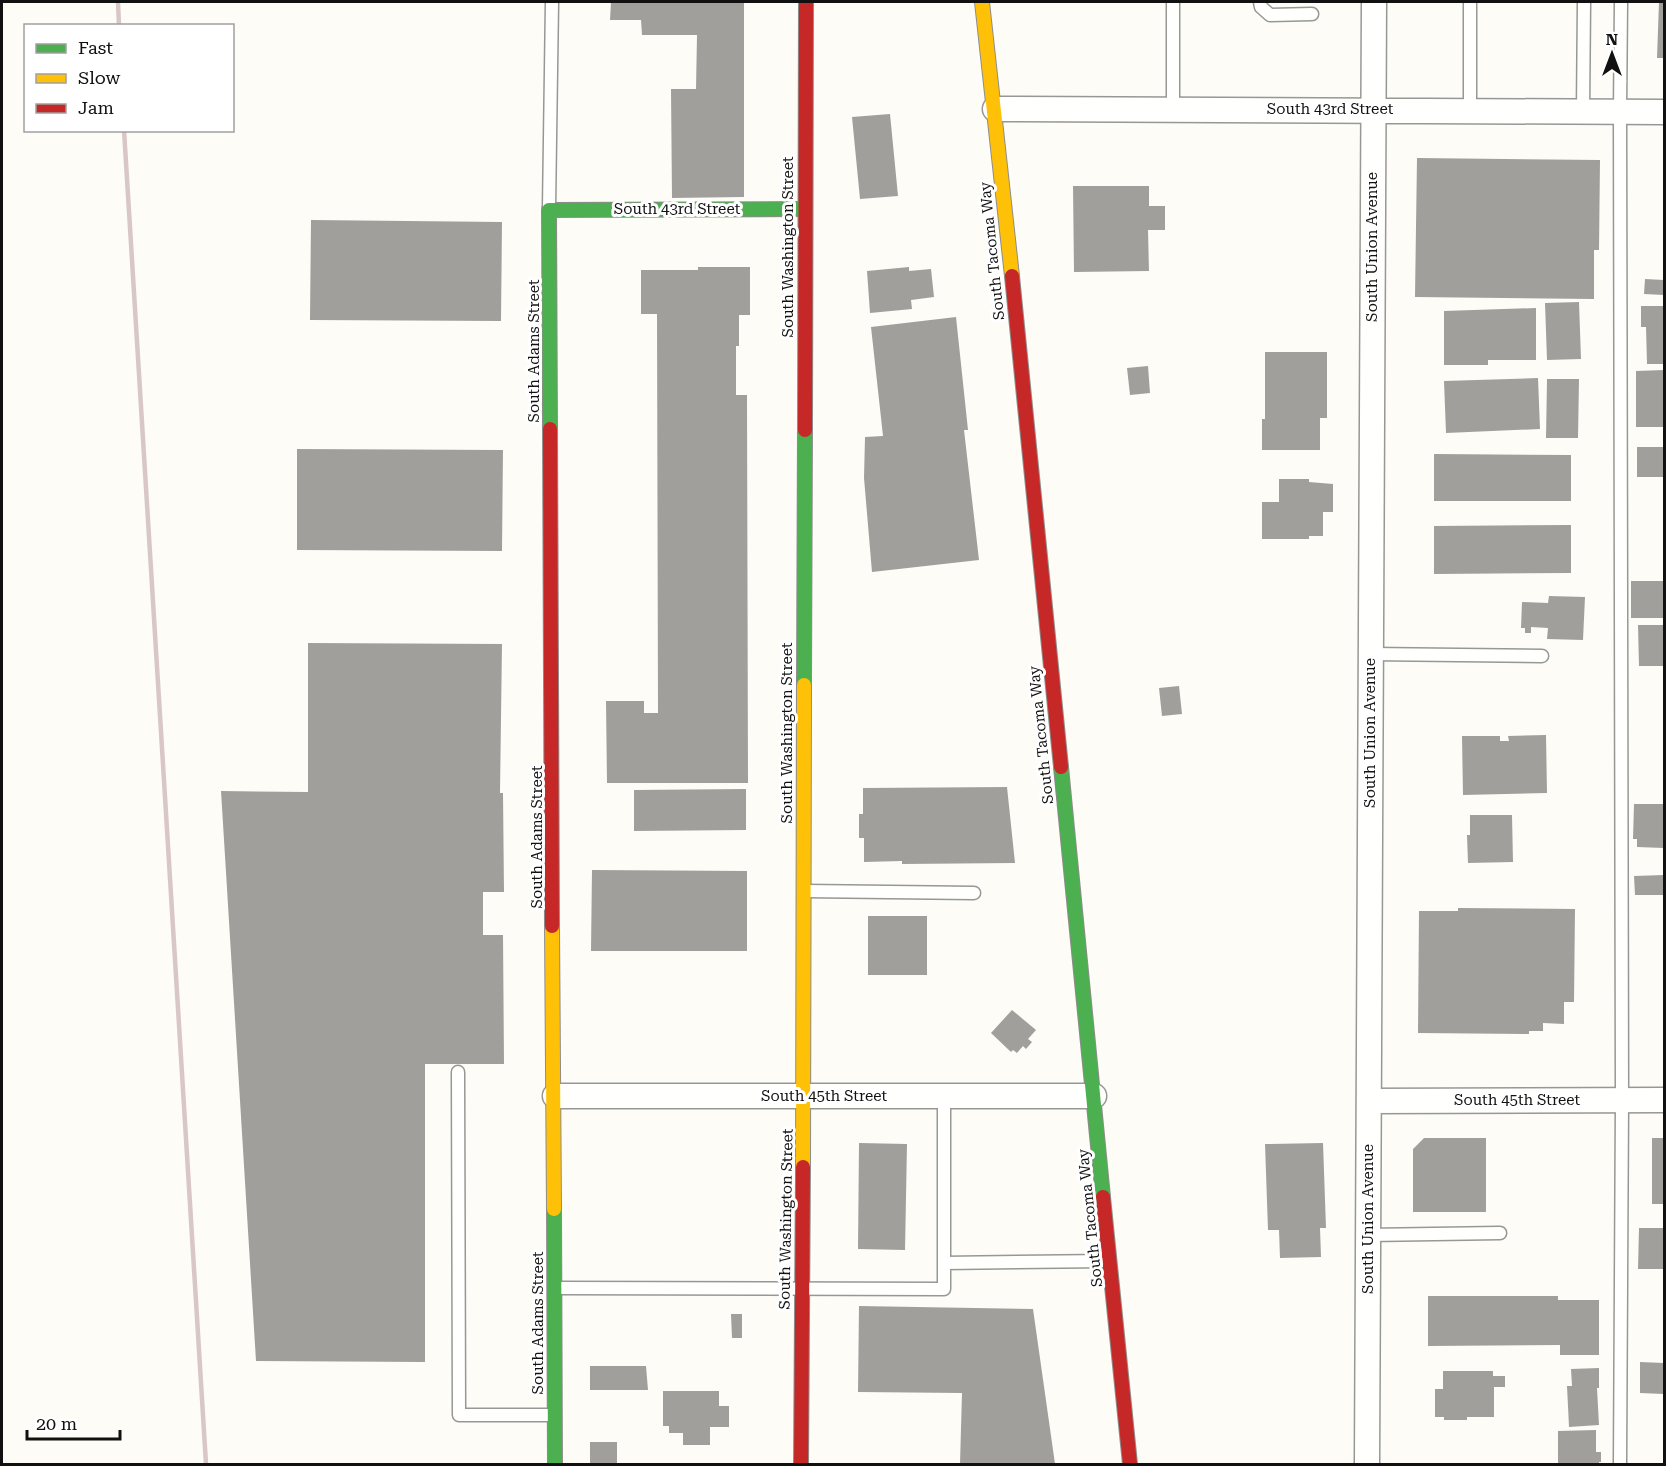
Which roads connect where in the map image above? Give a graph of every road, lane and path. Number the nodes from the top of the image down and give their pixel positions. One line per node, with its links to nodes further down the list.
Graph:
1 (552, 2): 19 (lane)
2 (807, 2): 18 (street, South Washington Street)
3 (982, 2): 11 (street, South Tacoma Way)
4 (1173, 2): 12 (lane)
5 (1260, 2): 10 (lane)
6 (1374, 2): 13 (street, South Union Avenue)
7 (1470, 2): 14 (lane)
8 (1584, 2): 15 (lane)
9 (1621, 2): 16 (lane)
10 (1312, 15)
11 (995, 109): 12 (street, South 43rd Street); 27 (street, South Tacoma Way)
12 (1173, 109): 13 (street, South 43rd Street)
13 (1373, 109): 14 (street, South 43rd Street); 20 (street, South Union Avenue)
14 (1470, 110): 15 (street, South 43rd Street)
15 (1583, 111): 16 (street, South 43rd Street)
16 (1620, 111): 17 (street, South 43rd Street); 29 (lane)
17 (1665, 111)
18 (805, 209): 19 (street, South 43rd Street); 22 (street, South Washington Street)
19 (549, 210): 25 (street, South Adams Street)
20 (1370, 654): 21 (lane); 31 (street, South Union Avenue)
21 (1542, 656)
22 (803, 891): 23 (lane); 28 (street, South Washington Street)
23 (974, 893)
24 (458, 1072): 38 (lane)
25 (555, 1096): 28 (street, South 45th Street); 36 (street, South Adams Street)
26 (944, 1096): 27 (street, South 45th Street); 28 (street, South 45th Street); 35 (lane)
27 (1094, 1096): 34 (street, South Tacoma Way)
28 (804, 1097): 37 (street, South Washington Street)
29 (1622, 1100): 30 (street, South 45th Street); 31 (street, South 45th Street); 43 (lane)
30 (1665, 1100)
31 (1369, 1101): 33 (street, South Union Avenue)
32 (1500, 1233): 33 (lane)
33 (1368, 1235): 42 (street, South Union Avenue)
34 (1111, 1261): 35 (lane); 41 (street, South Tacoma Way)
35 (944, 1263): 37 (lane)
36 (555, 1288): 37 (lane); 38 (street, South Adams Street)
37 (802, 1289): 40 (street, South Washington Street)
38 (555, 1415): 39 (street, South Adams Street)
39 (555, 1464)
40 (801, 1464)
41 (1130, 1464)
42 (1367, 1464)
43 (1620, 1464)

